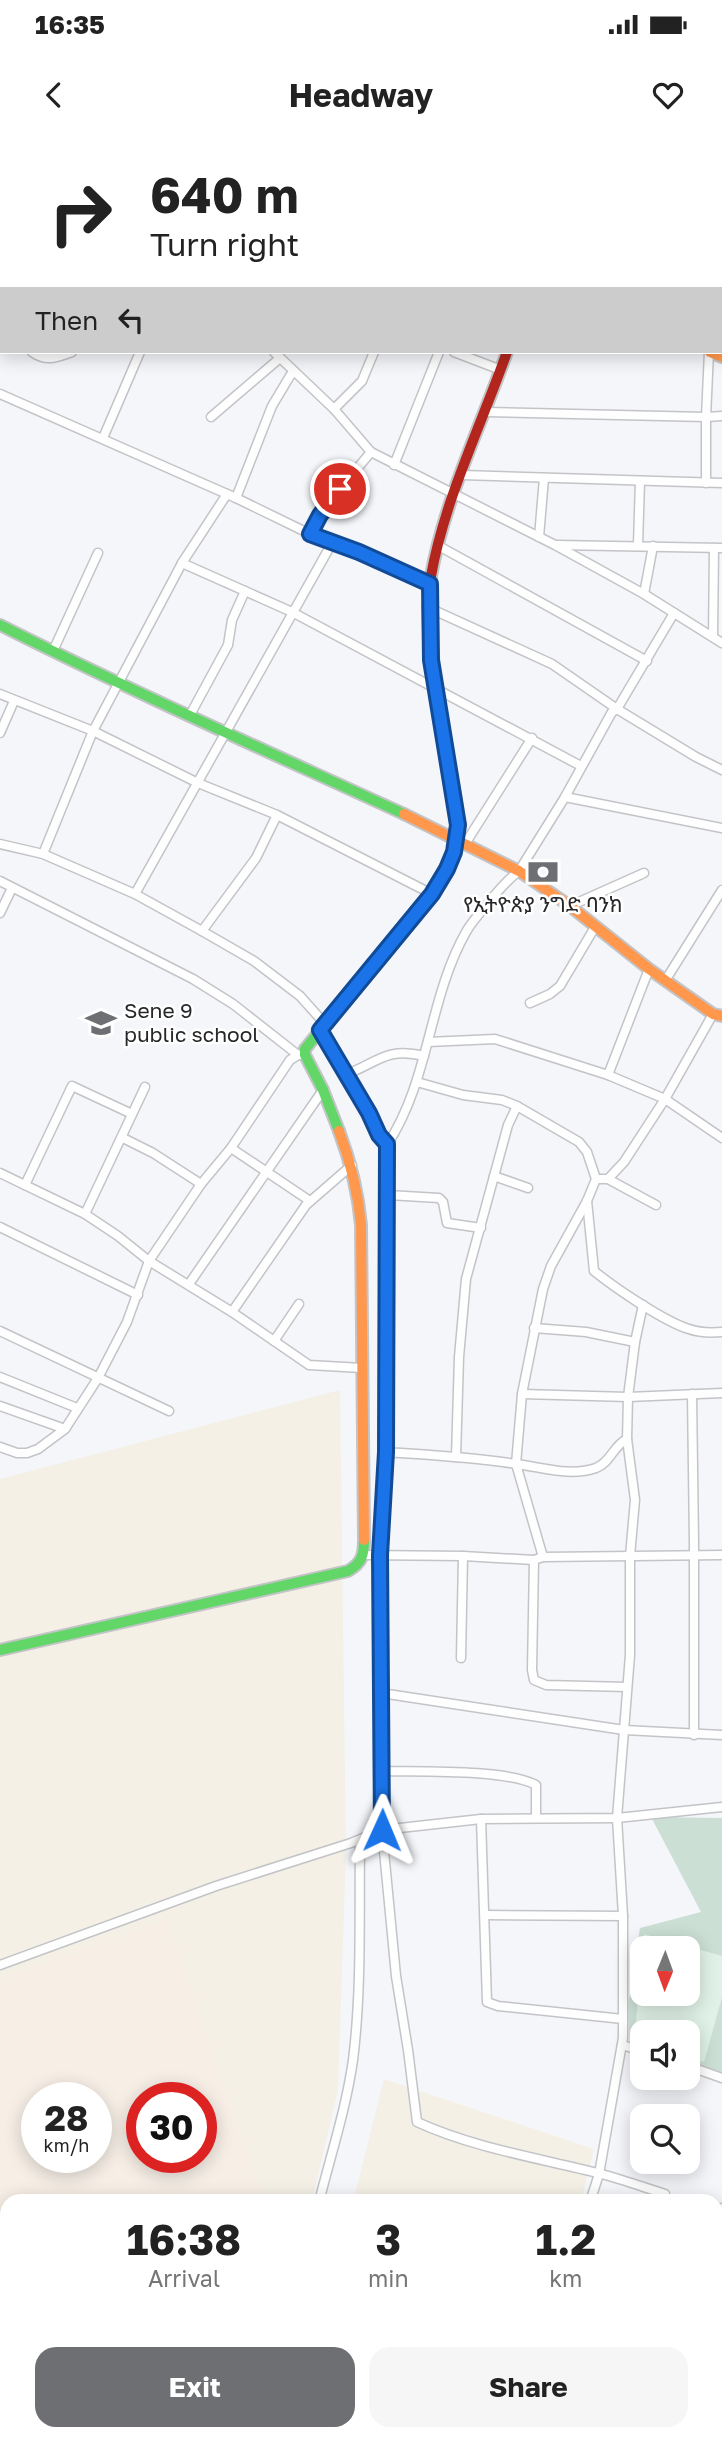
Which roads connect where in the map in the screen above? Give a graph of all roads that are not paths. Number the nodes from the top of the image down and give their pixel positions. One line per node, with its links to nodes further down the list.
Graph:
1 (35, 354): 2 (street)
2 (66, 354)
3 (139, 354): 18 (street)
4 (373, 354): 13 (street)
5 (438, 354): 20 (street)
6 (459, 354): 10 (street)
7 (507, 354): 10 (main road)
8 (710, 354): 17 (street)
9 (277, 355): 11 (street); 16 (street)
10 (502, 370): 14 (main road)
11 (293, 371): 13 (street); 27 (street)
12 (0, 394): 18 (street)
13 (334, 409): 19 (street)
14 (486, 412): 17 (street); 21 (main road)
15 (722, 416): 17 (street)
16 (211, 417)
17 (706, 417): 24 (street)
18 (103, 438): 27 (street)
19 (372, 452): 20 (street); 28 (street)
20 (394, 464): 26 (street)
21 (462, 475): 22 (street); 26 (main road)
22 (544, 478): 23 (street); 29 (street)
23 (640, 481): 24 (street); 33 (street)
24 (706, 483): 25 (street)
25 (722, 483)
26 (454, 493): 29 (street); 31 (main road)
27 (232, 496): 28 (street); 37 (street)
28 (310, 534): 30 (street)
29 (539, 537): 32 (street)
30 (332, 542): 38 (street); 42 (street)
31 (437, 545): 38 (main road); 48 (street)
32 (555, 545): 33 (street); 40 (street)
33 (638, 545): 34 (street)
34 (653, 546): 35 (street); 40 (street)
35 (718, 548): 45 (street)
36 (98, 553): 47 (street)
37 (181, 563): 39 (street); 49 (street)
38 (430, 584): 41 (main road)
39 (245, 591): 42 (street); 54 (street)
40 (644, 594): 43 (street)
41 (429, 608): 50 (main road); 53 (street)
42 (292, 612): 50 (street); 56 (street)
43 (674, 614): 45 (street); 48 (street)
44 (0, 625): 47 (main road)
45 (713, 637): 46 (street)
46 (722, 643)
47 (53, 651): 49 (main road)
48 (647, 661): 53 (street)
49 (117, 684): 54 (main road); 55 (street)
50 (435, 687): 58 (street); 65 (main road)
51 (0, 694): 52 (street)
52 (14, 701): 55 (street); 57 (street)
53 (617, 709): 59 (street); 60 (street)
54 (190, 715): 56 (main road)
55 (93, 731): 61 (street); 67 (street)
56 (226, 732): 61 (street); 65 (main road)
57 (0, 733)
58 (531, 738): 59 (street); 65 (street)
59 (581, 766): 62 (street)
60 (722, 770)
61 (198, 783): 63 (street); 73 (street)
62 (565, 797): 64 (street); 68 (street)
63 (277, 815): 74 (street); 78 (street)
64 (722, 828)
65 (461, 842): 68 (main road); 74 (main road)
66 (0, 844): 67 (street)
67 (43, 854): 73 (street)
68 (519, 871): 75 (main road); 84 (street)
69 (644, 873): 75 (street)
70 (0, 881): 71 (street)
71 (12, 888): 76 (street); 85 (street)
72 (722, 890): 80 (street)
73 (135, 894): 78 (street)
74 (432, 894): 83 (main road)
75 (570, 906): 77 (main road)
76 (0, 913)
77 (595, 927): 79 (main road); 81 (street)
78 (202, 931): 83 (street)
79 (649, 969): 80 (main road); 88 (street)
80 (665, 981): 82 (main road)
81 (530, 1003)
82 (718, 1015): 92 (street)
83 (322, 1027): 85 (main road); 87 (street)
84 (428, 1042): 86 (street); 88 (street)
85 (302, 1055): 91 (main road); 98 (street)
86 (424, 1056): 87 (street); 89 (street)
87 (347, 1074): 97 (street)
88 (608, 1075): 92 (street)
89 (417, 1082): 93 (street); 97 (street)
90 (145, 1087): 94 (street)
91 (323, 1090): 99 (main road); 100 (street)
92 (665, 1099): 96 (street); 104 (street)
93 (517, 1106): 102 (street); 103 (street)
94 (132, 1114): 95 (street); 106 (street)
95 (123, 1138): 105 (street); 112 (street)
96 (722, 1138)
97 (387, 1144): 108 (street)
98 (230, 1148): 100 (street); 105 (street)
99 (352, 1165): 109 (street); 126 (main road)
100 (267, 1171): 109 (street); 116 (street)
101 (0, 1173): 106 (street)
102 (494, 1176): 107 (street); 114 (street)
103 (596, 1179): 104 (street); 110 (street)
104 (608, 1179): 111 (street)
105 (201, 1184): 115 (street)
106 (25, 1185): 112 (street)
107 (528, 1188)
108 (388, 1195): 114 (street); 139 (street)
109 (310, 1200): 120 (street)
110 (587, 1201): 119 (street); 121 (street)
111 (656, 1205)
112 (85, 1214): 115 (street)
113 (0, 1227): 117 (street)
114 (481, 1228): 140 (street)
115 (149, 1261): 116 (street); 117 (street)
116 (189, 1284): 120 (street)
117 (138, 1295): 128 (street)
118 (299, 1304): 124 (street)
119 (643, 1304): 123 (street); 125 (street)
120 (232, 1312): 124 (street)
121 (534, 1328): 125 (street); 130 (street)
122 (0, 1331): 128 (street)
123 (722, 1332)
124 (274, 1341): 126 (street)
125 (635, 1342): 132 (street)
126 (362, 1368): 142 (main road)
127 (0, 1377): 134 (street)
128 (97, 1378): 134 (street); 135 (street)
129 (722, 1393): 131 (street)
130 (522, 1394): 132 (street); 141 (street)
131 (692, 1394): 132 (street); 144 (street)
132 (628, 1397): 137 (street)
133 (0, 1406): 136 (street)
134 (77, 1408): 136 (street)
135 (169, 1411)
136 (65, 1429): 138 (street)
137 (627, 1439): 141 (street); 147 (street)
138 (0, 1447)
139 (386, 1452): 140 (street); 143 (street)
140 (456, 1457): 141 (street)
141 (516, 1464): 148 (street)
142 (364, 1555): 143 (street); 149 (main road)
143 (380, 1555): 146 (street); 152 (street)
144 (693, 1555): 145 (street); 147 (street); 154 (street)
145 (722, 1555)
146 (463, 1556): 148 (street); 150 (street)
147 (630, 1556): 148 (street); 151 (street)
148 (538, 1558): 151 (street)
149 (0, 1650)
150 (461, 1658)
151 (627, 1687): 153 (street)
152 (382, 1693): 153 (street); 156 (street)
153 (624, 1730): 154 (street); 159 (street)
154 (694, 1734): 155 (street)
155 (722, 1735)
156 (383, 1771): 158 (street); 161 (street)
157 (722, 1807): 159 (street)
158 (536, 1818): 159 (street); 160 (street)
159 (617, 1818): 164 (street)
160 (481, 1819): 161 (street); 163 (street)
161 (382, 1830): 162 (street); 171 (street)
162 (360, 1840): 165 (street); 172 (street)
163 (485, 1914): 164 (street); 166 (street)
164 (623, 1916): 166 (street)
165 (0, 1965)
166 (623, 2019): 167 (street)
167 (622, 2045): 168 (street); 171 (street)
168 (630, 2047)
169 (700, 2070): 170 (street)
170 (722, 2078)
171 (599, 2174): 173 (street); 174 (street)
172 (321, 2194)
173 (593, 2194)
174 (665, 2194)

